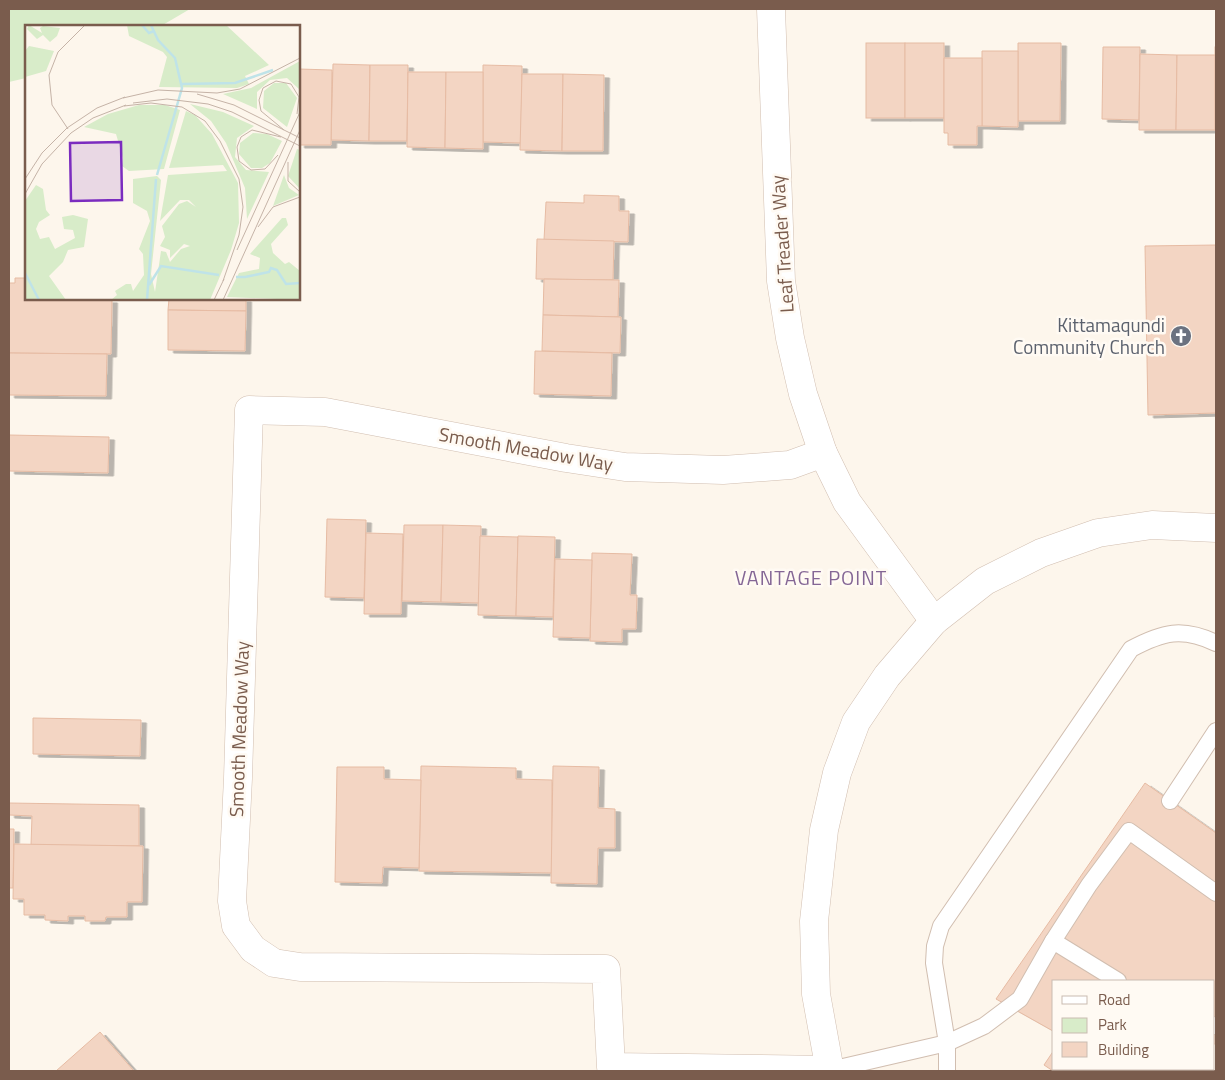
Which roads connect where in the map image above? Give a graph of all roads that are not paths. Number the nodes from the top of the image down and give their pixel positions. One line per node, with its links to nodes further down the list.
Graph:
1 (771, 9): 2 (street, Leaf Treader Way)
2 (823, 453): 4 (street, Leaf Treader Way); 12 (street, Smooth Meadow Way)
3 (1216, 528): 4 (street)
4 (934, 621): 12 (street)
5 (1216, 643): 11 (lane)
6 (1216, 731): 7 (lane)
7 (1170, 801)
8 (1216, 893): 9 (lane)
9 (1053, 941): 10 (lane); 11 (lane)
10 (1116, 980)
11 (947, 1043): 12 (lane); 13 (lane)
12 (830, 1071)
13 (948, 1071)

